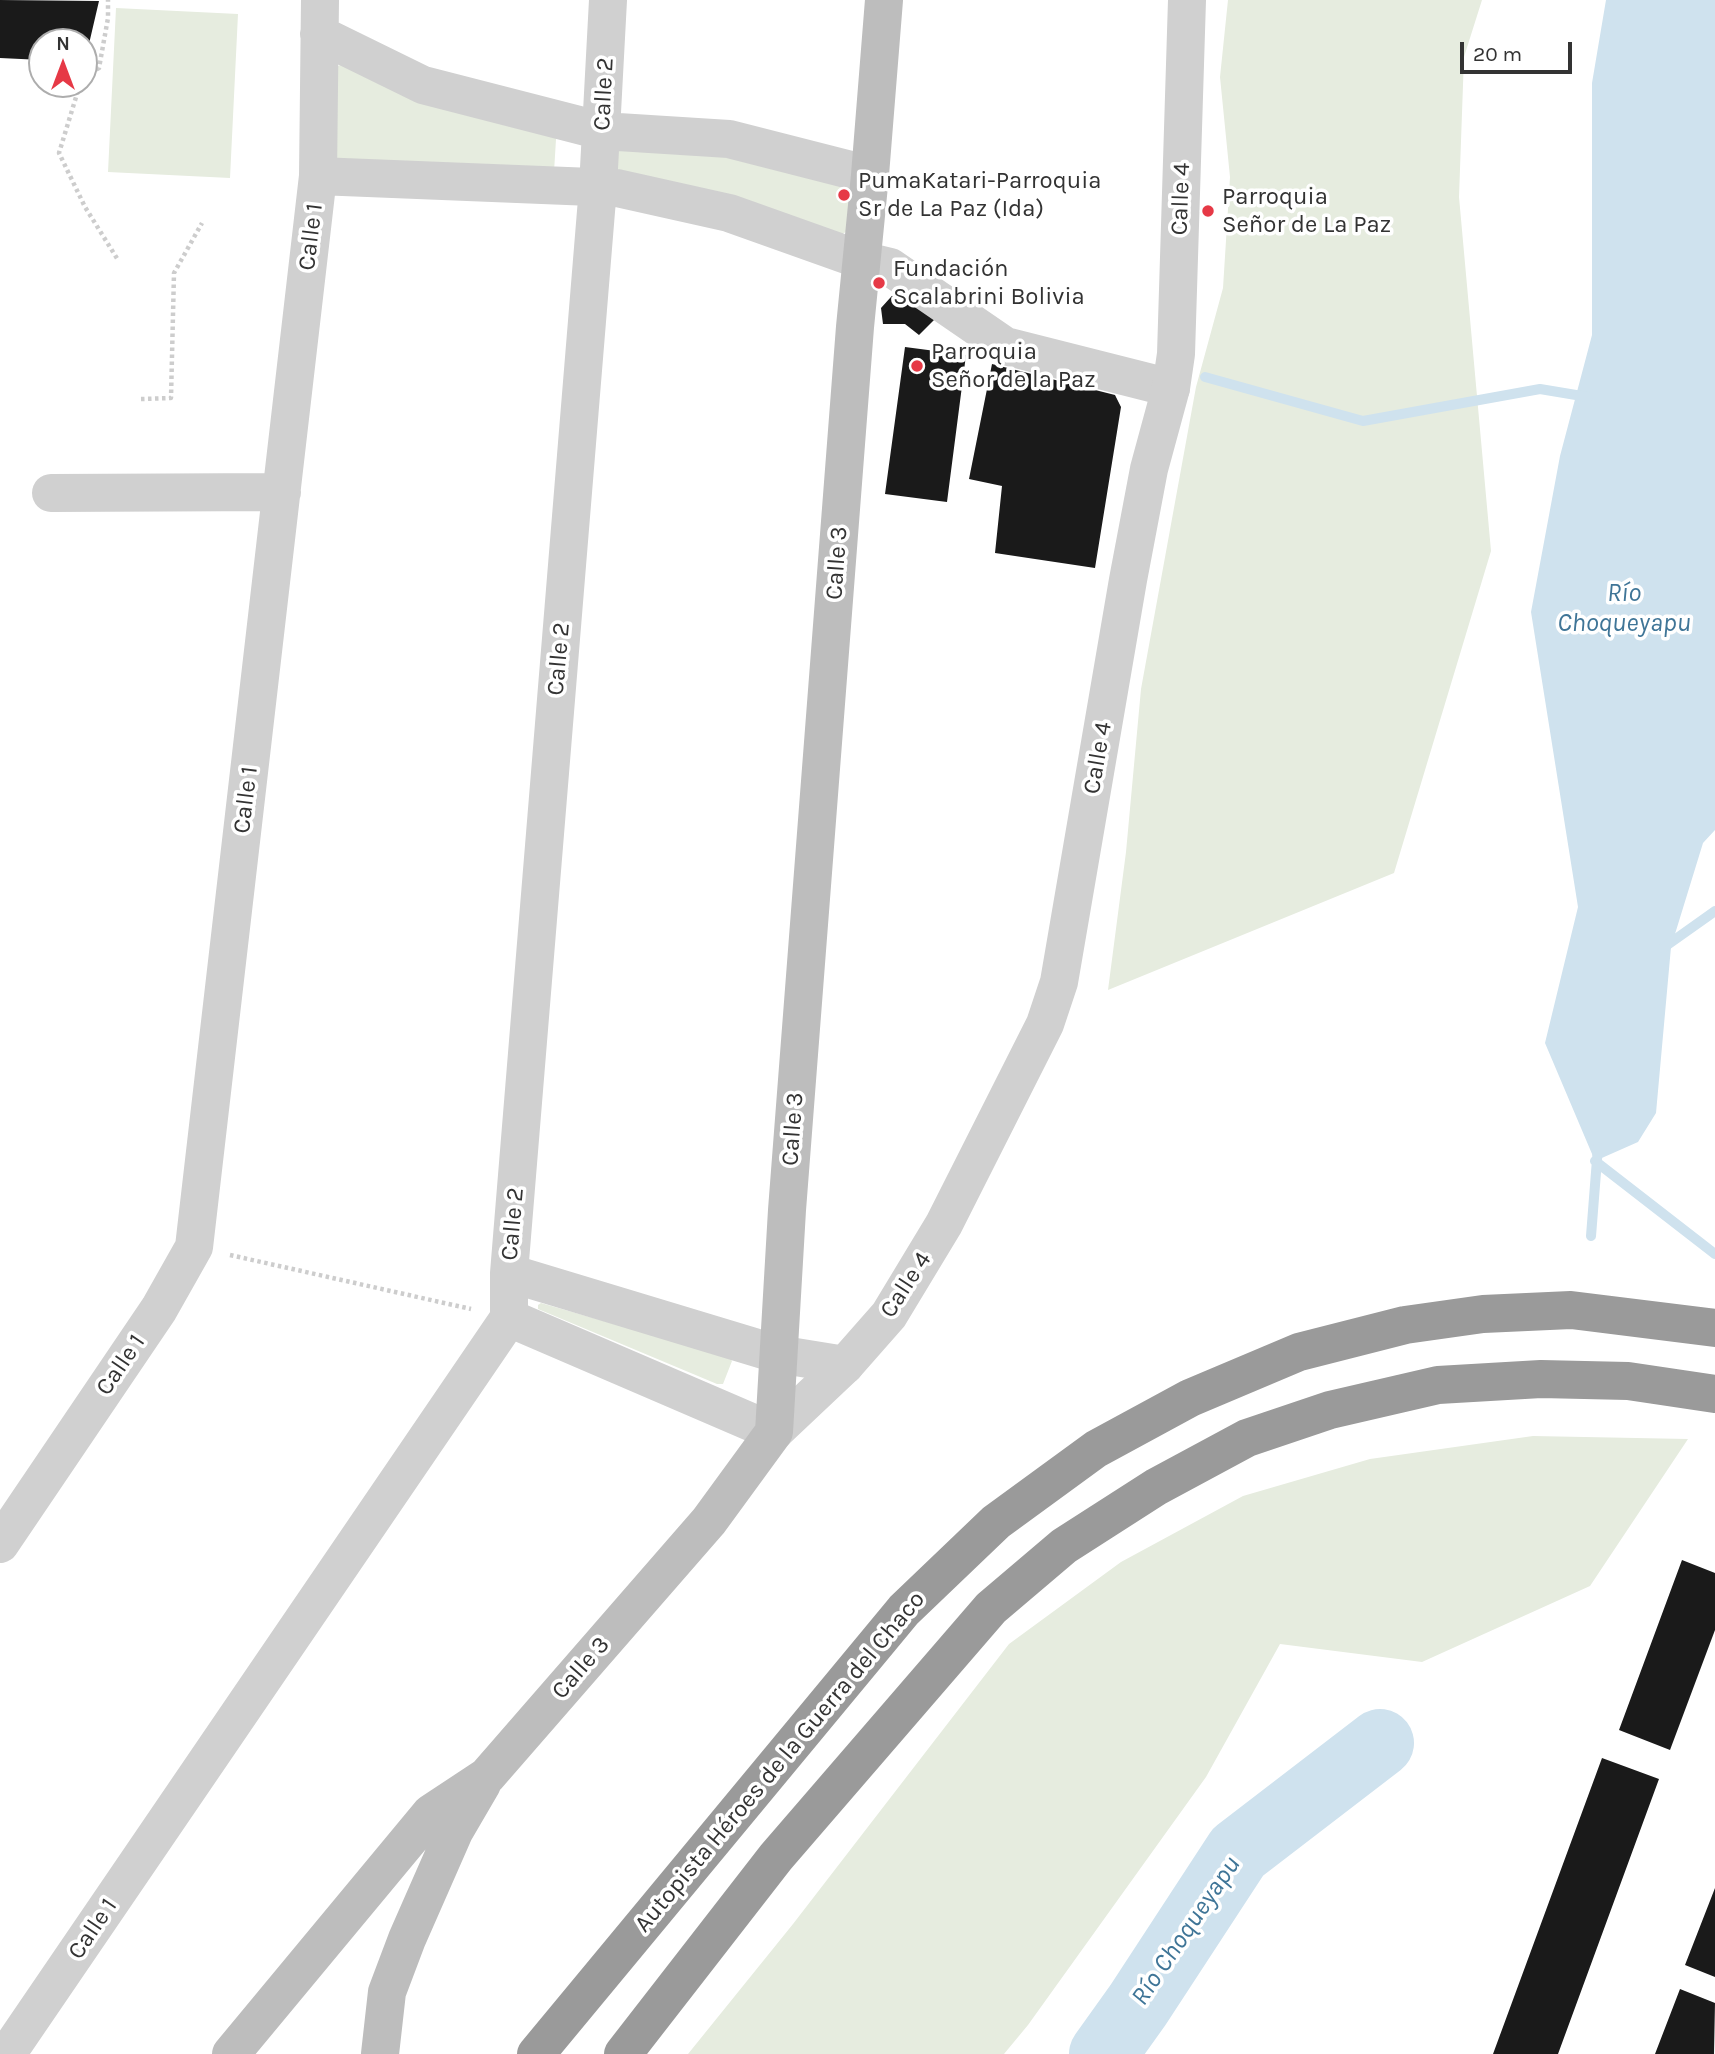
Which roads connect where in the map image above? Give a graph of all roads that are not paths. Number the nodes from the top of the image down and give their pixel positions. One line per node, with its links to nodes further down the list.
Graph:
1 (608, 0): 5 (street, Calle 2)
2 (884, 0): 6 (main road, Calle 3)
3 (1187, 0): 10 (street, Calle 4)
4 (320, 17): 5 (street); 7 (street, Calle 1)
5 (603, 131): 6 (street); 8 (street, Calle 2)
6 (870, 175): 9 (main road, Calle 3)
7 (318, 176): 8 (street); 11 (street, Calle 1)
8 (598, 187): 9 (street); 13 (street, Calle 2)
9 (861, 260): 10 (street); 16 (main road, Calle 3)
10 (1171, 388): 17 (street, Calle 4)
11 (282, 492): 12 (street); 20 (street, Calle 1)
12 (51, 493)
13 (509, 1273): 14 (street, Calle 2); 16 (street)
14 (509, 1318): 19 (street); 22 (street, Calle 1)
15 (1715, 1328): 25 (highway, Autopista Héroes de la Guerra del Chaco)
16 (777, 1354): 17 (street); 19 (main road, Calle 3)
17 (845, 1365): 19 (street, Calle 4)
18 (1715, 1394): 26 (highway)
19 (774, 1432): 21 (main road, Calle 3)
20 (0, 1544)
21 (486, 1776): 23 (main road, Calle 3); 24 (main road)
22 (7, 2054)
23 (231, 2054)
24 (380, 2054)
25 (536, 2054)
26 (623, 2054)

